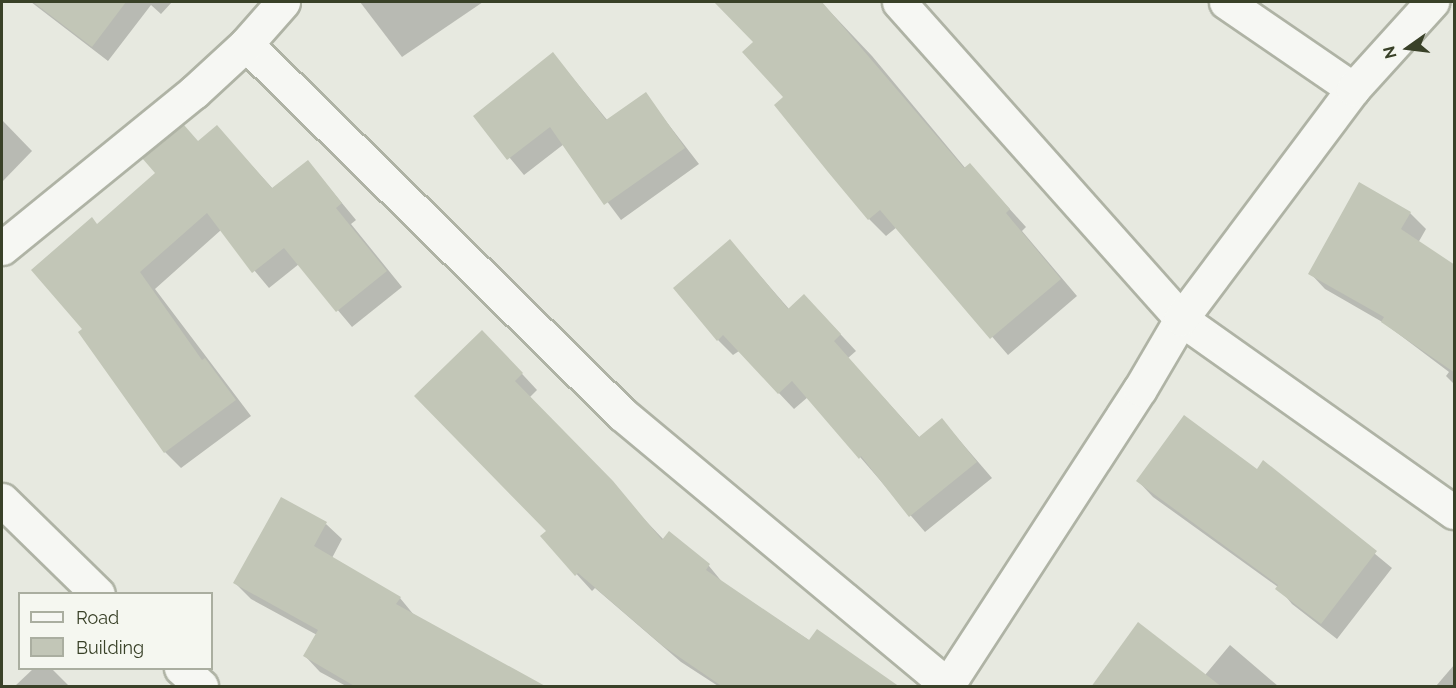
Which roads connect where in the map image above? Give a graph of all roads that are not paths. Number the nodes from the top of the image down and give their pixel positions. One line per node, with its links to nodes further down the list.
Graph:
1 (283, 2): 5 (street)
2 (899, 2): 8 (street)
3 (1226, 2): 6 (street)
4 (1432, 2): 6 (street)
5 (246, 44): 7 (street); 13 (street)
6 (1353, 88): 8 (street)
7 (2, 248)
8 (1181, 319): 10 (street); 13 (street)
9 (2, 500): 11 (street)
10 (1455, 512)
11 (96, 592)
12 (182, 670): 14 (street)
13 (947, 686)
14 (201, 687)

